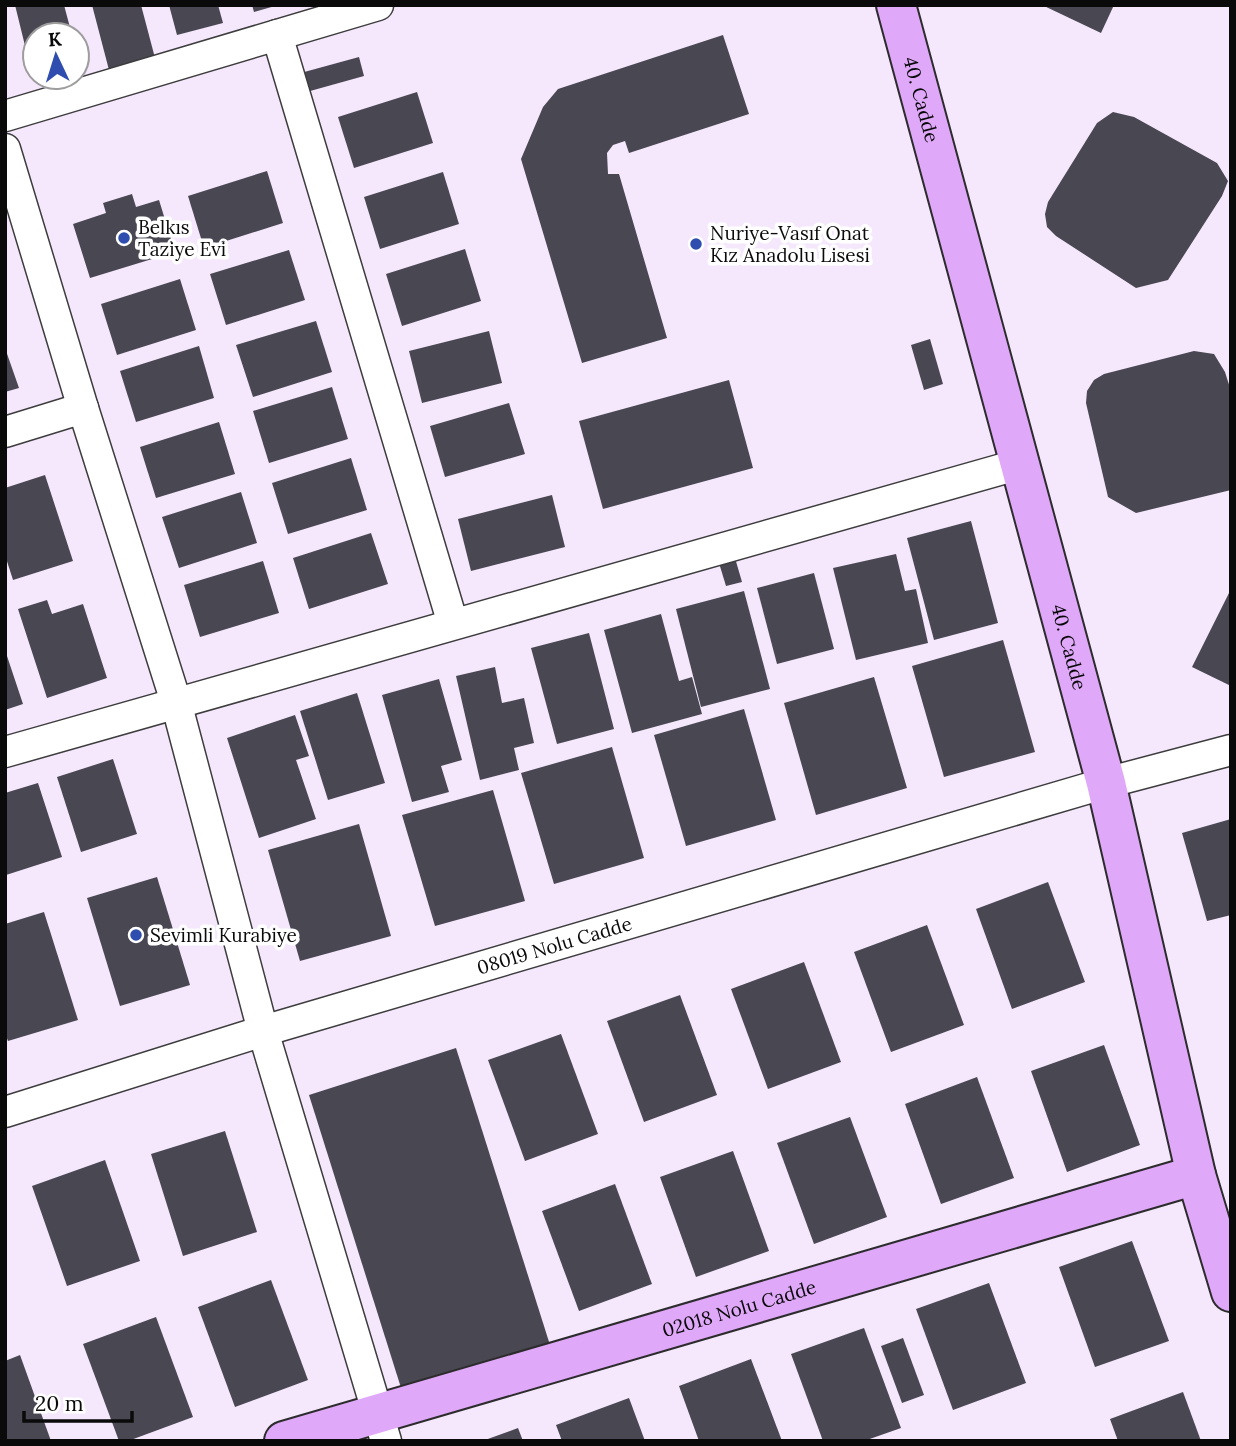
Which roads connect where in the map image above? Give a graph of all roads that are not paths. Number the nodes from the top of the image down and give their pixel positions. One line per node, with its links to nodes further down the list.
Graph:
1 (378, 5): 3 (street)
2 (896, 5): 8 (street, 40. Cadde)
3 (277, 35): 4 (street); 9 (street)
4 (5, 116)
5 (5, 149): 6 (street)
6 (83, 408): 7 (street); 10 (street)
7 (5, 432)
8 (1020, 464): 9 (street); 13 (street, 40. Cadde)
9 (453, 624): 10 (street)
10 (176, 702): 12 (street); 14 (street)
11 (1231, 750): 13 (street, 08019 Nolu Cadde)
12 (5, 752)
13 (1106, 783): 14 (street, 08019 Nolu Cadde); 16 (street, 40. Cadde)
14 (263, 1031): 15 (street, 08019 Nolu Cadde); 18 (street)
15 (5, 1112)
16 (1196, 1175): 17 (street, 40. Cadde); 18 (street, 02018 Nolu Cadde)
17 (1231, 1292)
18 (382, 1427): 19 (street, 02018 Nolu Cadde)
19 (284, 1441)

